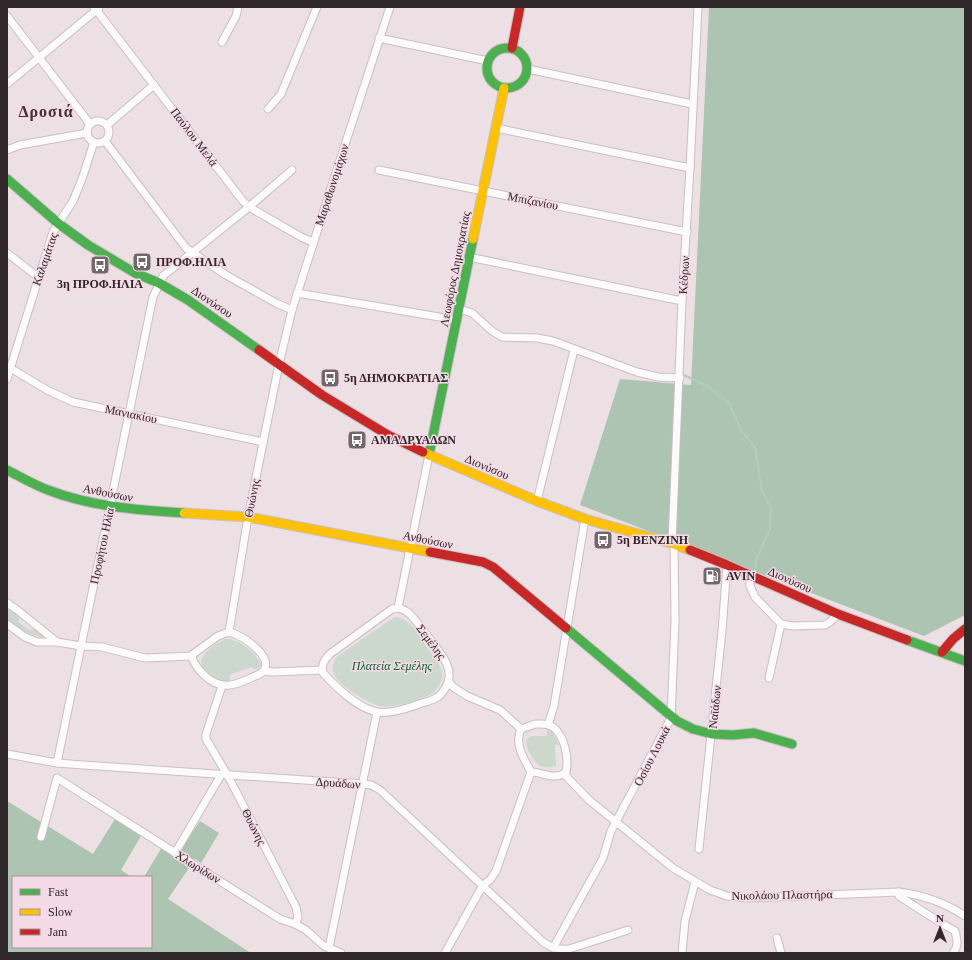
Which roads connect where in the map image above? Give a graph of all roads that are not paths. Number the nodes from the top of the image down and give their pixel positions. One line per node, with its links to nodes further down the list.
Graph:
1 (239, 7): 9 (street)
2 (317, 7): 18 (street)
3 (390, 7): 8 (street, Μαραθωνομάχων)
4 (520, 7): 10 (street)
5 (698, 7): 17 (street, Κέδρων)
6 (97, 8): 11 (street); 15 (street, Παύλου Μελά)
7 (7, 16): 11 (street)
8 (380, 38): 12 (street); 34 (street, Μαραθωνομάχων)
9 (222, 42)
10 (512, 48): 12 (street); 13 (street)
11 (39, 58): 14 (street); 19 (street)
12 (488, 61): 16 (street)
13 (528, 69): 16 (street); 17 (street)
14 (7, 84)
15 (154, 85): 20 (street); 31 (street, Παύλου Μελά)
16 (504, 88): 21 (street, Λεωφόρος Δημοκρατίας)
17 (692, 104): 26 (street, Κέδρων)
18 (268, 109)
19 (90, 124): 20 (street); 22 (street)
20 (106, 125): 23 (street)
21 (496, 128): 26 (street); 30 (street, Λεωφόρος Δημοκρατίας)
22 (87, 133): 24 (street); 25 (street)
23 (105, 141): 24 (street); 36 (street)
24 (94, 142): 32 (street, Καλαμάτας)
25 (7, 150)
26 (690, 168): 33 (street, Κέδρων)
27 (292, 170): 31 (street)
28 (379, 170): 30 (street, Μπιζανίου)
29 (7, 179): 32 (street, Διονύσου)
30 (483, 191): 33 (street, Μπιζανίου); 37 (street, Λεωφόρος Δημοκρατίας)
31 (249, 207): 34 (street, Παύλου Μελά); 36 (street)
32 (59, 224): 38 (street, Καλαμάτας); 39 (street, Διονύσου)
33 (687, 232): 41 (street, Κέδρων)
34 (313, 242): 40 (street, Μαραθωνομάχων)
35 (7, 253): 38 (street)
36 (192, 253): 39 (street); 43 (street)
37 (469, 257): 41 (street); 42 (street, Λεωφόρος Δημοκρατίας)
38 (38, 277): 47 (street, Καλαμάτας)
39 (159, 283): 46 (street, Διονύσου); 50 (street, Προφήτου Ηλία)
40 (297, 294): 43 (street, Μαραθωνομάχων); 44 (street)
41 (682, 301): 48 (street, Κέδρων)
42 (459, 309): 44 (street, Λεωφόρος Δημοκρατίας); 45 (street)
43 (292, 310): 46 (street, Μαραθωνομάχων)
44 (457, 320): 52 (street, Λεωφόρος Δημοκρατίας)
45 (574, 350): 48 (street); 54 (street)
46 (279, 364): 51 (street, Θυώνης); 52 (street, Διονύσου)
47 (9, 367): 49 (street, Καλαμάτας); 50 (street, Μανιακίου)
48 (680, 378): 58 (street, Κέδρων)
49 (7, 380)
50 (129, 414): 51 (street, Μανιακίου); 55 (street, Προφήτου Ηλία)
51 (263, 442): 56 (street, Θυώνης)
52 (429, 455): 54 (street, Διονύσου); 59 (street)
53 (7, 470): 55 (street, Ανθούσων)
54 (537, 501): 57 (street, Διονύσου)
55 (110, 507): 56 (street, Ανθούσων); 71 (street, Προφήτου Ηλία)
56 (248, 517): 59 (street, Ανθούσων); 69 (street, Θυώνης)
57 (585, 519): 58 (street, Διονύσου); 68 (street)
58 (673, 544): 60 (street, Διονύσου); 81 (street, Οσίου Λουκά)
59 (410, 549): 63 (street); 68 (street, Ανθούσων)
60 (727, 565): 61 (street, Διονύσου); 84 (street, Ναϊάδων)
61 (750, 576): 64 (street, Διονύσου); 66 (street)
62 (7, 603): 70 (street)
63 (398, 608): 75 (street); 78 (street, Σεμέλης)
64 (838, 614): 66 (street); 72 (street, Διονύσου)
65 (7, 624): 70 (street)
66 (780, 624): 77 (street)
67 (965, 629): 72 (street)
68 (567, 630): 81 (street, Ανθούσων); 82 (street)
69 (229, 632): 73 (street); 76 (street)
70 (57, 642): 71 (street)
71 (81, 646): 73 (street); 87 (street, Προφήτου Ηλία)
72 (942, 652): 74 (street, Διονύσου)
73 (192, 656): 79 (street)
74 (965, 661)
75 (322, 670): 76 (street); 80 (street)
76 (264, 671): 79 (street)
77 (769, 678)
78 (449, 682): 80 (street); 83 (street)
79 (222, 686): 90 (street, Θυώνης)
80 (377, 712): 91 (street)
81 (672, 716): 84 (street, Ανθούσων); 92 (street, Οσίου Λουκά)
82 (548, 725): 83 (street); 89 (street)
83 (521, 729): 88 (street)
84 (712, 734): 85 (street, Ανθούσων); 94 (street, Ναϊάδων)
85 (792, 744)
86 (7, 754): 87 (street, Δρυάδων)
87 (56, 763): 90 (street, Δρυάδων)
88 (531, 772): 89 (street); 97 (street)
89 (564, 774): 92 (street, Νικολάου Πλαστήρα)
90 (224, 776): 91 (street, Δρυάδων); 95 (street); 100 (street, Θυώνης)
91 (363, 784): 97 (street, Δρυάδων); 103 (street)
92 (617, 823): 96 (street, Νικολάου Πλαστήρα); 104 (street, Οσίου Λουκά)
93 (41, 838): 95 (street, Χλωρίδων)
94 (699, 849)
95 (175, 853): 100 (street, Χλωρίδων)
96 (695, 882): 98 (street, Νικολάου Πλαστήρα); 107 (street)
97 (483, 885): 104 (street, Δρυάδων); 106 (street)
98 (899, 892): 99 (street, Νικολάου Πλαστήρα); 109 (street)
99 (965, 916)
100 (295, 924): 103 (street, Χλωρίδων)
101 (628, 930): 104 (street)
102 (777, 938): 108 (street)
103 (329, 948): 105 (street, Χλωρίδων)
104 (553, 948)
105 (341, 953)
106 (445, 953)
107 (682, 953)
108 (781, 953)
109 (953, 953)

